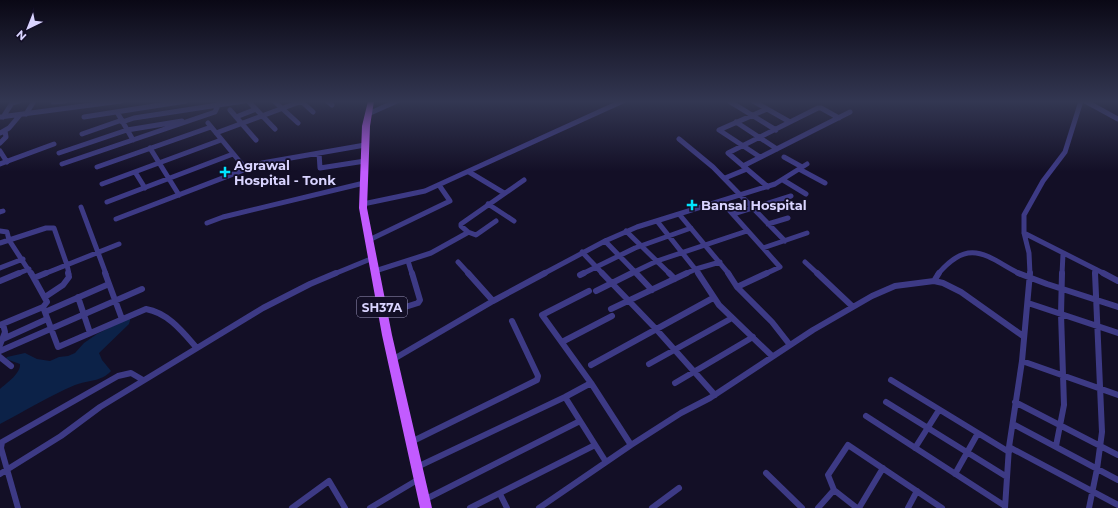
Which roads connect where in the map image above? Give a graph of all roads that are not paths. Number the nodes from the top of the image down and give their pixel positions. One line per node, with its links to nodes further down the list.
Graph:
1 (11, 125): 21 (street)
2 (111, 125): 24 (street)
3 (124, 125): 19 (street)
4 (165, 125): 17 (street)
5 (171, 125): 27 (street)
6 (238, 125): 23 (street)
7 (243, 125): 29 (street)
8 (271, 125): 18 (street)
9 (368, 125): 32 (main road, SH37A)
10 (572, 125): 52 (street)
11 (730, 125): 33 (street)
12 (740, 125): 25 (street)
13 (768, 125): 20 (street)
14 (785, 125): 20 (street)
15 (824, 125): 35 (street)
16 (1073, 125): 89 (street)
17 (150, 126): 19 (street)
18 (275, 129)
19 (127, 130): 27 (street); 37 (street)
20 (776, 130): 25 (street)
21 (5, 131): 22 (street); 30 (street)
22 (0, 133)
23 (216, 133): 28 (street); 34 (street)
24 (82, 134)
25 (759, 137): 33 (street); 35 (street)
26 (679, 139): 53 (street)
27 (133, 140): 46 (street)
28 (222, 140): 39 (street); 44 (street)
29 (256, 140)
30 (0, 143)
31 (54, 144): 43 (street)
32 (365, 145): 38 (street); 42 (main road, SH37A)
33 (742, 145): 41 (street); 50 (street)
34 (150, 148): 44 (street); 48 (street)
35 (777, 148): 41 (street)
36 (0, 151): 43 (street)
37 (59, 153)
38 (318, 153): 42 (street); 49 (street)
39 (233, 154): 49 (street); 54 (street)
40 (784, 156): 47 (street)
41 (760, 157): 50 (street)
42 (365, 161): 57 (main road, SH37A)
43 (7, 162): 45 (street)
44 (159, 163): 51 (street); 54 (street)
45 (0, 164)
46 (62, 164)
47 (803, 166): 56 (street); 58 (street)
48 (97, 167)
49 (245, 168): 65 (street)
50 (745, 168): 53 (street); 61 (street)
51 (135, 172): 59 (street); 62 (street)
52 (469, 172): 60 (street); 63 (street)
53 (725, 178): 66 (street)
54 (169, 179): 62 (street); 65 (street)
55 (524, 180): 63 (street)
56 (783, 180): 61 (street); 64 (street)
57 (364, 183): 70 (main road, SH37A); 81 (street)
58 (825, 183)
59 (102, 184)
60 (439, 185): 70 (street); 92 (street)
61 (768, 187): 66 (street)
62 (145, 188): 69 (street)
63 (504, 194): 71 (street)
64 (806, 194)
65 (179, 195): 77 (street)
66 (740, 195): 68 (street); 73 (street)
67 (790, 196): 73 (street)
68 (721, 201): 74 (street); 75 (street)
69 (107, 202)
70 (363, 204): 92 (main road, SH37A)
71 (488, 204): 80 (street); 87 (street)
72 (81, 208): 102 (street)
73 (753, 208): 75 (street); 82 (street)
74 (679, 214): 78 (street); 83 (street)
75 (733, 214): 86 (street)
76 (788, 218): 82 (street)
77 (116, 219)
78 (657, 221): 85 (street); 90 (street)
79 (496, 222): 87 (street)
80 (514, 222)
81 (207, 223)
82 (768, 224): 94 (street)
83 (691, 228): 90 (street); 97 (street)
84 (0, 231): 91 (street)
85 (626, 231): 93 (street); 98 (street)
86 (747, 231): 97 (street); 99 (street)
87 (468, 232): 107 (street)
88 (807, 233): 94 (street)
89 (1024, 234): 103 (street); 122 (street)
90 (668, 235): 98 (street); 101 (street)
91 (9, 240): 95 (street); 106 (street); 112 (street)
92 (369, 240): 105 (main road, SH37A)
93 (604, 240): 100 (street); 104 (street)
94 (785, 241): 99 (street)
95 (0, 243)
96 (120, 244): 102 (street)
97 (705, 244): 101 (street); 110 (street)
98 (641, 246): 104 (street); 108 (street)
99 (763, 248): 129 (street)
100 (582, 252): 113 (street); 138 (street)
101 (682, 252): 108 (street); 117 (street)
102 (97, 253): 112 (street); 128 (street)
103 (1063, 254): 116 (street); 130 (street)
104 (619, 256): 113 (street); 119 (street)
105 (372, 258): 118 (main road, SH37A); 162 (street)
106 (22, 259): 114 (street); 115 (street)
107 (408, 261): 118 (street); 144 (street)
108 (657, 261): 119 (street); 123 (street)
109 (458, 262): 138 (street)
110 (720, 262): 117 (street); 129 (street)
111 (804, 262): 141 (street)
112 (68, 265): 121 (street); 133 (street)
113 (596, 266): 120 (street); 127 (street)
114 (0, 268)
115 (29, 269): 121 (street); 124 (street)
116 (1095, 269): 126 (street); 136 (street)
117 (696, 270): 123 (street); 135 (street)
118 (375, 271): 144 (main road, SH37A)
119 (634, 271): 127 (street); 132 (street)
120 (580, 275)
121 (34, 278): 133 (street)
122 (1030, 278): 125 (street); 130 (street); 140 (street)
123 (675, 279): 132 (street)
124 (0, 281)
125 (934, 281): 141 (street); 157 (street)
126 (1118, 281)
127 (612, 282): 139 (street); 160 (street)
128 (109, 284): 134 (street); 137 (street)
129 (736, 287): 161 (street)
130 (1062, 288): 136 (street); 145 (street)
131 (142, 289): 137 (street)
132 (652, 290): 139 (street)
133 (44, 297): 143 (street)
134 (78, 297): 143 (street); 146 (street)
135 (713, 298): 148 (street); 154 (street)
136 (1097, 300): 142 (street); 152 (street)
137 (115, 301): 146 (street); 147 (street)
138 (493, 301): 167 (street)
139 (629, 301): 154 (street); 160 (street)
140 (1028, 303): 145 (street); 157 (street)
141 (853, 306): 161 (street)
142 (1118, 307)
143 (44, 309): 149 (street); 151 (street)
144 (383, 314): 167 (main road, SH37A)
145 (1061, 314): 152 (street); 173 (street)
146 (84, 315): 153 (street); 155 (street)
147 (122, 318): 155 (street); 162 (street)
148 (732, 318): 158 (street); 163 (street)
149 (47, 319): 153 (street); 159 (street)
150 (512, 321): 191 (street)
151 (2, 324): 159 (street)
152 (1097, 326): 156 (street); 178 (street)
153 (50, 329): 155 (street); 164 (street)
154 (656, 329): 163 (street); 170 (street)
155 (90, 333)
156 (1118, 333)
157 (1023, 336): 168 (street)
158 (753, 337): 165 (street); 172 (street)
159 (2, 342)
160 (562, 342): 176 (street)
161 (790, 345): 165 (street)
162 (196, 347): 174 (street)
163 (675, 350): 169 (street); 172 (street)
164 (0, 351)
165 (772, 356): 179 (street)
166 (0, 357): 171 (street)
167 (392, 360): 191 (main road, SH37A)
168 (1022, 361): 173 (street); 183 (street)
169 (649, 364)
170 (591, 365)
171 (11, 366)
172 (695, 371): 177 (street); 179 (street)
173 (1062, 375): 178 (street); 188 (street)
174 (143, 380): 196 (street); 205 (street)
175 (891, 380): 184 (street)
176 (591, 383): 181 (street); 193 (street)
177 (675, 383)
178 (1100, 389): 180 (street); 195 (street)
179 (716, 395): 193 (street)
180 (1118, 395)
181 (565, 397): 186 (street); 202 (street)
182 (886, 402): 189 (street)
183 (1015, 402): 187 (street); 188 (street)
184 (939, 410): 189 (street); 190 (street)
185 (866, 416): 197 (street)
186 (580, 421): 192 (street); 217 (street)
187 (1013, 424): 194 (street); 198 (street)
188 (1061, 426): 194 (street); 195 (street)
189 (927, 428): 197 (street); 199 (street)
190 (978, 433): 198 (street); 199 (street)
191 (411, 442): 202 (main road, SH37A)
192 (595, 445): 201 (street); 216 (street)
193 (631, 445): 201 (street)
194 (1056, 446): 204 (street)
195 (1101, 446): 200 (street); 204 (street)
196 (1, 448): 205 (street)
197 (915, 448): 208 (street)
198 (1009, 450): 210 (street); 215 (street)
199 (967, 453): 208 (street); 210 (street)
200 (1118, 455)
201 (606, 462): 226 (street)
202 (417, 468): 209 (main road, SH37A)
203 (883, 468): 213 (street); 214 (street); 230 (street)
204 (1097, 469): 211 (street); 215 (street)
205 (8, 470): 207 (street); 221 (street)
206 (766, 473): 228 (street)
207 (0, 474)
208 (956, 474): 220 (street)
209 (419, 478): 217 (main road, SH37A); 223 (street)
210 (1007, 478): 220 (street)
211 (1118, 480)
212 (680, 488): 227 (street)
213 (834, 490): 229 (street); 230 (street)
214 (917, 491): 231 (street); 232 (street)
215 (1093, 492): 218 (street); 233 (street)
216 (500, 494): 224 (street); 225 (street)
217 (425, 504)
218 (1118, 505)
219 (296, 507): 222 (street)
220 (1005, 507)
221 (18, 508)
222 (345, 508)
223 (370, 508)
224 (470, 508)
225 (507, 508)
226 (539, 508)
227 (652, 508)
228 (802, 508)
229 (818, 508)
230 (858, 508)
231 (908, 508)
232 (942, 508)
233 (1089, 508)

